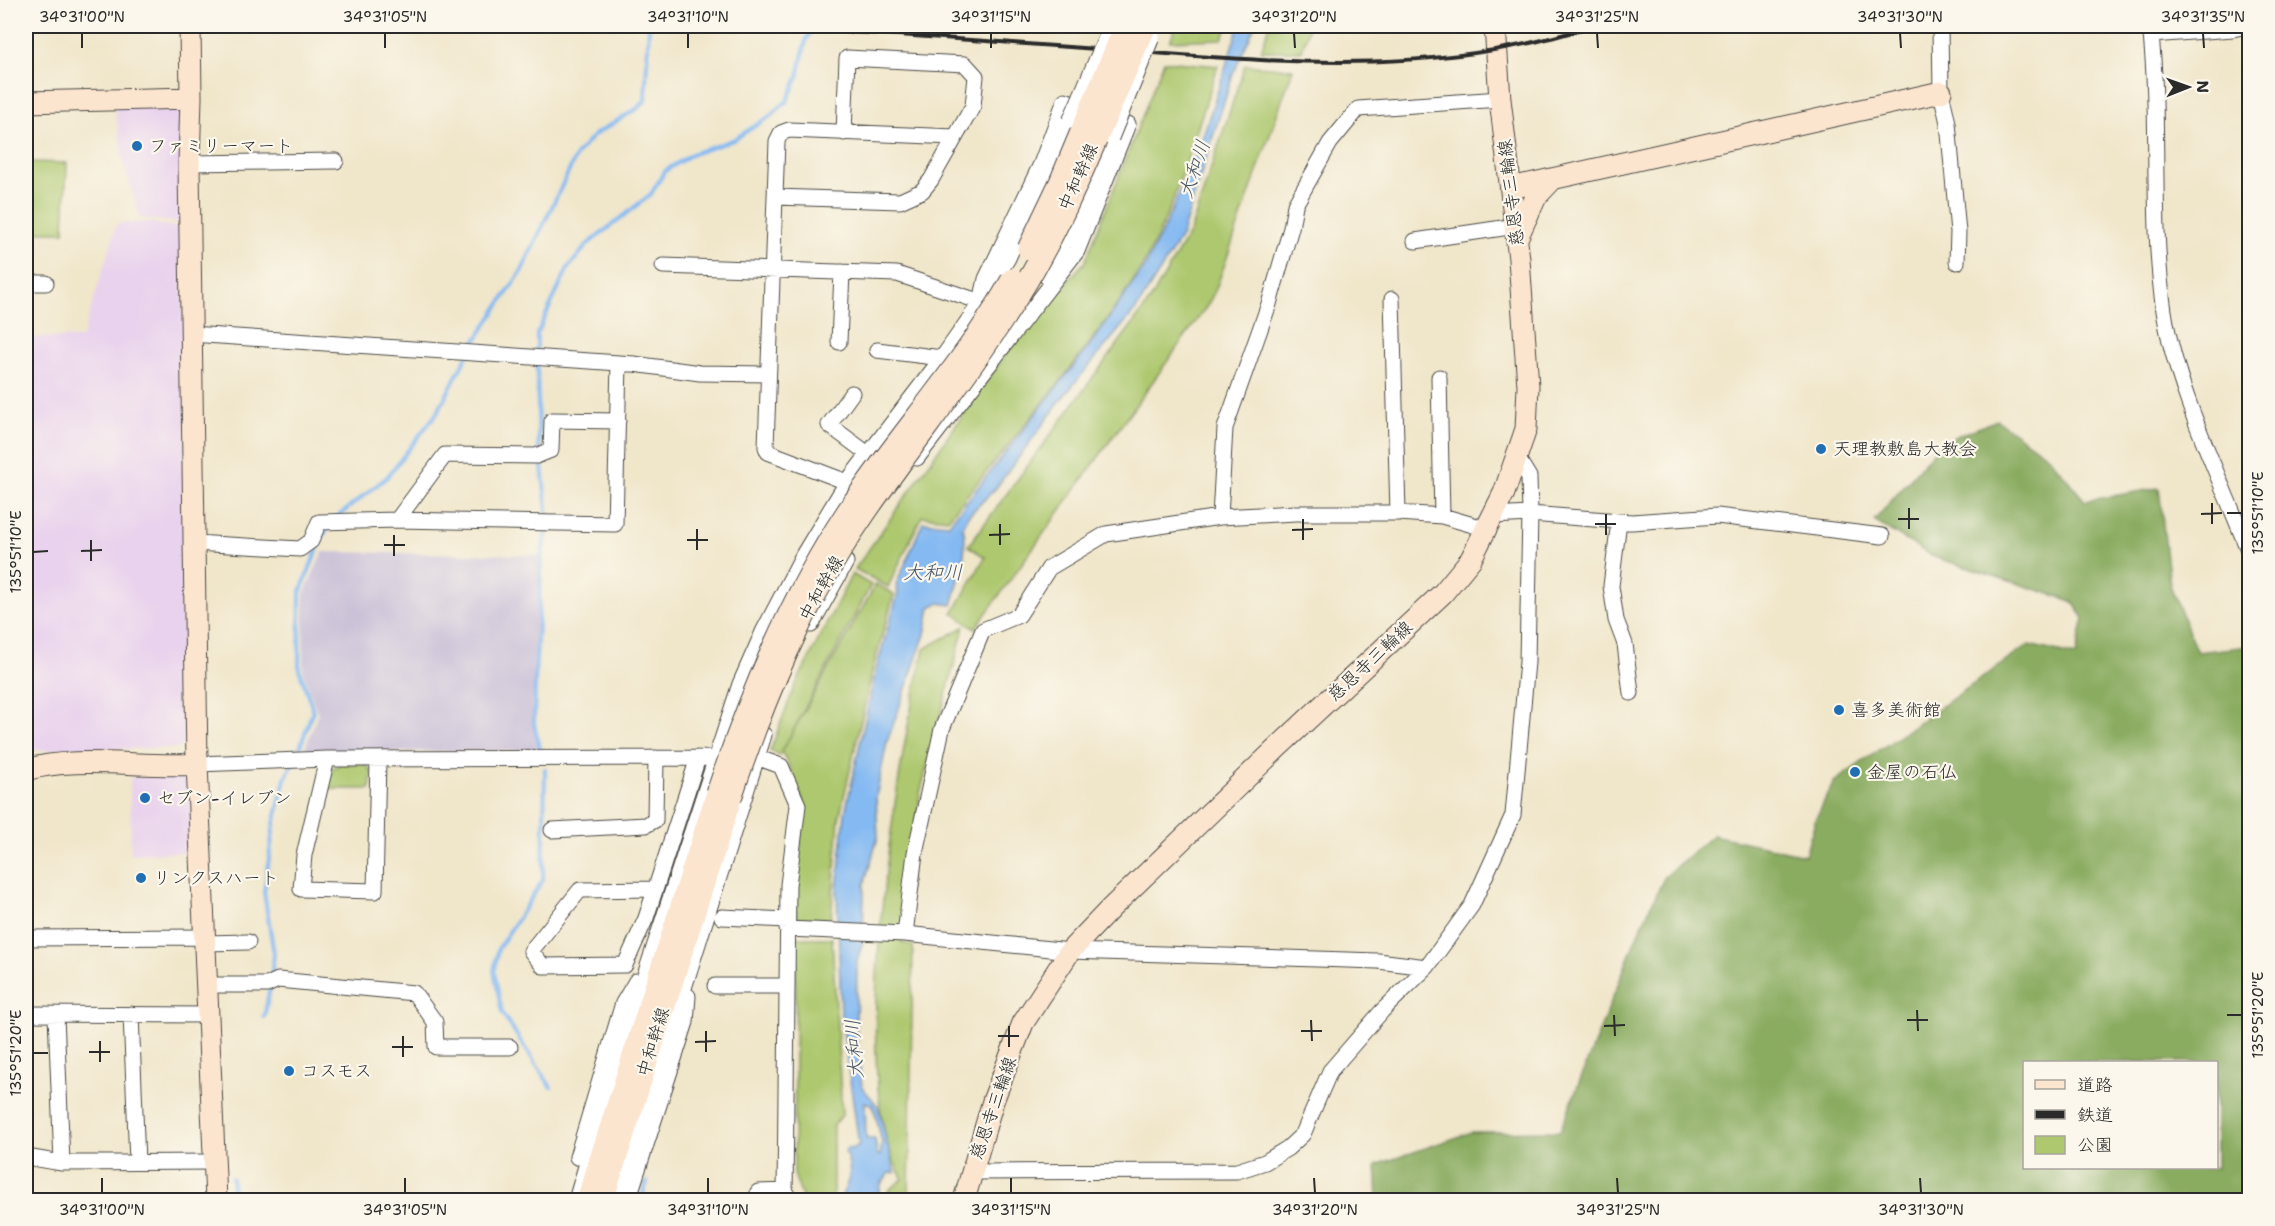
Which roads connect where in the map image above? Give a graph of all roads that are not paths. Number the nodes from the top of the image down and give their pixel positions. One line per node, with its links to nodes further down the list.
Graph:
1 (190, 26): 11 (main road)
2 (1111, 26): 30 (street, bridge)
3 (1125, 26): 62 (main road, 中和幹線, bridge)
4 (1146, 26): 62 (main road, 中和幹線, bridge)
5 (1156, 26): 31 (street, bridge)
6 (1495, 26): 12 (main road, 慈恩寺三輪線)
7 (1940, 26): 10 (street)
8 (2246, 26): 9 (street)
9 (2151, 30): 53 (street)
10 (1941, 92): 18 (main road); 23 (street)
11 (191, 98): 13 (main road); 17 (main road)
12 (1500, 99): 19 (main road, 慈恩寺三輪線); 47 (street)
13 (26, 102)
14 (844, 133): 15 (street); 15 (street); 20 (street)
15 (956, 137): 20 (street)
16 (336, 161): 17 (street)
17 (189, 163): 32 (main road)
18 (1551, 180): 19 (main road); 21 (main road)
19 (1511, 188): 21 (main road, 慈恩寺三輪線)
20 (775, 197): 25 (street)
21 (1516, 232): 22 (street); 42 (main road, 慈恩寺三輪線)
22 (1415, 241)
23 (1957, 262)
24 (663, 266): 25 (street)
25 (772, 269): 26 (street); 37 (street)
26 (842, 272): 30 (street); 33 (street)
27 (26, 283): 28 (street)
28 (46, 283)
29 (1392, 299): 44 (street)
30 (981, 302): 31 (street); 35 (street)
31 (1029, 311): 56 (street)
32 (191, 334): 36 (street); 52 (main road)
33 (839, 342)
34 (877, 350): 35 (street)
35 (942, 358): 41 (street)
36 (619, 363): 37 (street); 40 (street)
37 (768, 374): 43 (street)
38 (1439, 377): 46 (street)
39 (852, 393): 41 (street)
40 (618, 421): 48 (street); 48 (street)
41 (868, 454): 43 (street)
42 (1518, 459): 45 (street); 50 (main road, 慈恩寺三輪線)
43 (847, 482): 55 (street)
44 (1398, 513): 46 (street); 47 (street)
45 (1530, 514): 49 (street); 50 (street); 73 (street)
46 (1442, 516): 50 (street)
47 (1220, 517): 67 (street)
48 (397, 520): 52 (street)
49 (1619, 521): 51 (street); 54 (street)
50 (1490, 523): 72 (main road, 慈恩寺三輪線)
51 (1882, 536)
52 (194, 543): 60 (main road)
53 (2250, 555)
54 (1631, 693)
55 (706, 758): 58 (street); 64 (street); 71 (street)
56 (756, 758): 66 (street); 74 (street)
57 (327, 759): 59 (street); 59 (street); 60 (street)
58 (656, 759): 59 (street); 63 (street)
59 (378, 760)
60 (197, 764): 61 (main road); 69 (main road)
61 (26, 770)
62 (724, 796): 93 (main road, 中和幹線); 94 (main road, 中和幹線)
63 (552, 830)
64 (655, 889): 64 (street)
65 (722, 917): 66 (street)
66 (787, 924): 67 (street); 77 (street)
67 (905, 934): 72 (street)
68 (26, 938): 69 (street)
69 (205, 940): 70 (street); 75 (main road)
70 (248, 942)
71 (653, 950): 91 (street); 92 (street)
72 (1070, 951): 73 (street); 87 (main road, 慈恩寺三輪線)
73 (1427, 967): 87 (street)
74 (690, 969): 95 (street); 96 (street)
75 (206, 985): 81 (main road); 82 (street)
76 (715, 986): 77 (street)
77 (786, 986): 89 (street)
78 (26, 1014): 80 (street)
79 (131, 1014): 80 (street); 81 (street); 84 (street)
80 (56, 1015): 86 (street)
81 (207, 1015): 85 (main road)
82 (510, 1047)
83 (26, 1156): 86 (street)
84 (137, 1162): 85 (street); 86 (street)
85 (214, 1162): 90 (main road)
86 (62, 1163)
87 (972, 1172): 97 (main road, 慈恩寺三輪線)
88 (758, 1192): 89 (street)
89 (785, 1196)
90 (216, 1200)
91 (566, 1200)
92 (576, 1200)
93 (586, 1200)
94 (603, 1200)
95 (616, 1200)
96 (628, 1200)
97 (964, 1200)

